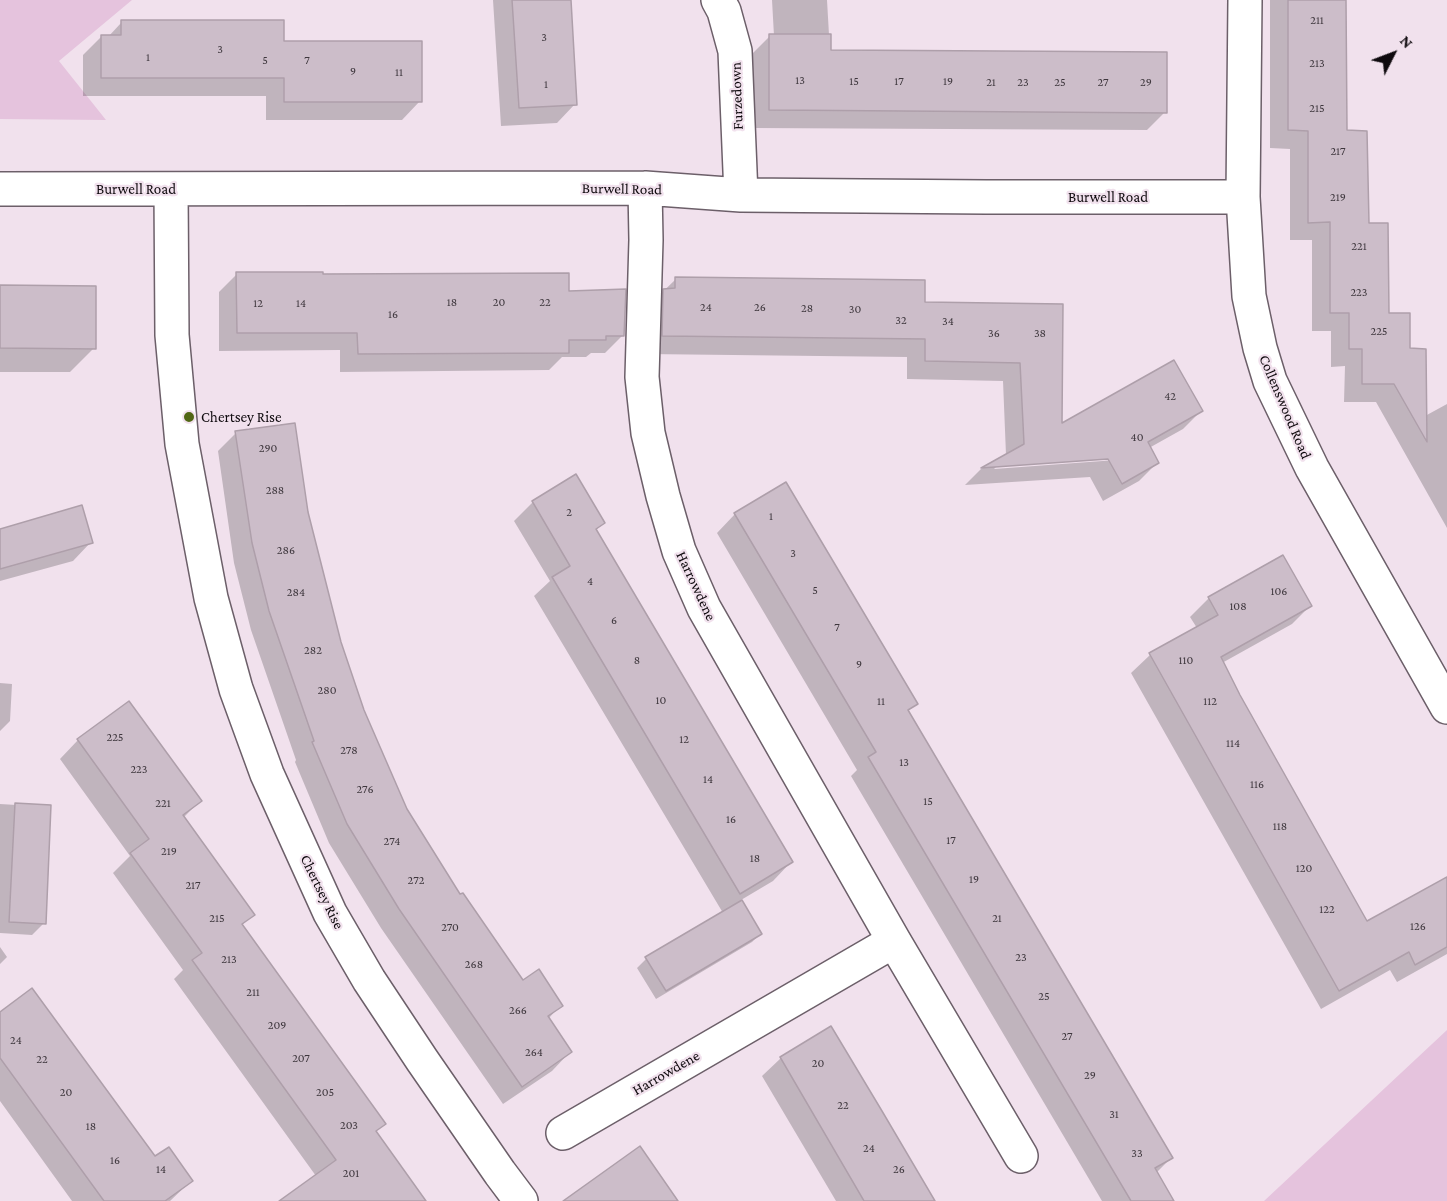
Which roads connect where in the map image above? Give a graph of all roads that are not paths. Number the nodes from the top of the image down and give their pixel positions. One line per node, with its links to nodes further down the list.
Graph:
1 (718, 0): 6 (street, Furzedown)
2 (1245, 0): 7 (street, Collenswood Road)
3 (645, 188): 5 (street, Burwell Road); 6 (street, Burwell Road); 9 (street, Harrowdene)
4 (0, 189): 5 (street, Burwell Road)
5 (171, 189): 12 (street, Chertsey Rise)
6 (741, 195): 7 (street, Burwell Road)
7 (1244, 196): 8 (street, Collenswood Road)
8 (1447, 707)
9 (894, 941): 10 (street, Harrowdene); 11 (street, Harrowdene)
10 (563, 1133)
11 (1021, 1155)
12 (521, 1201)

